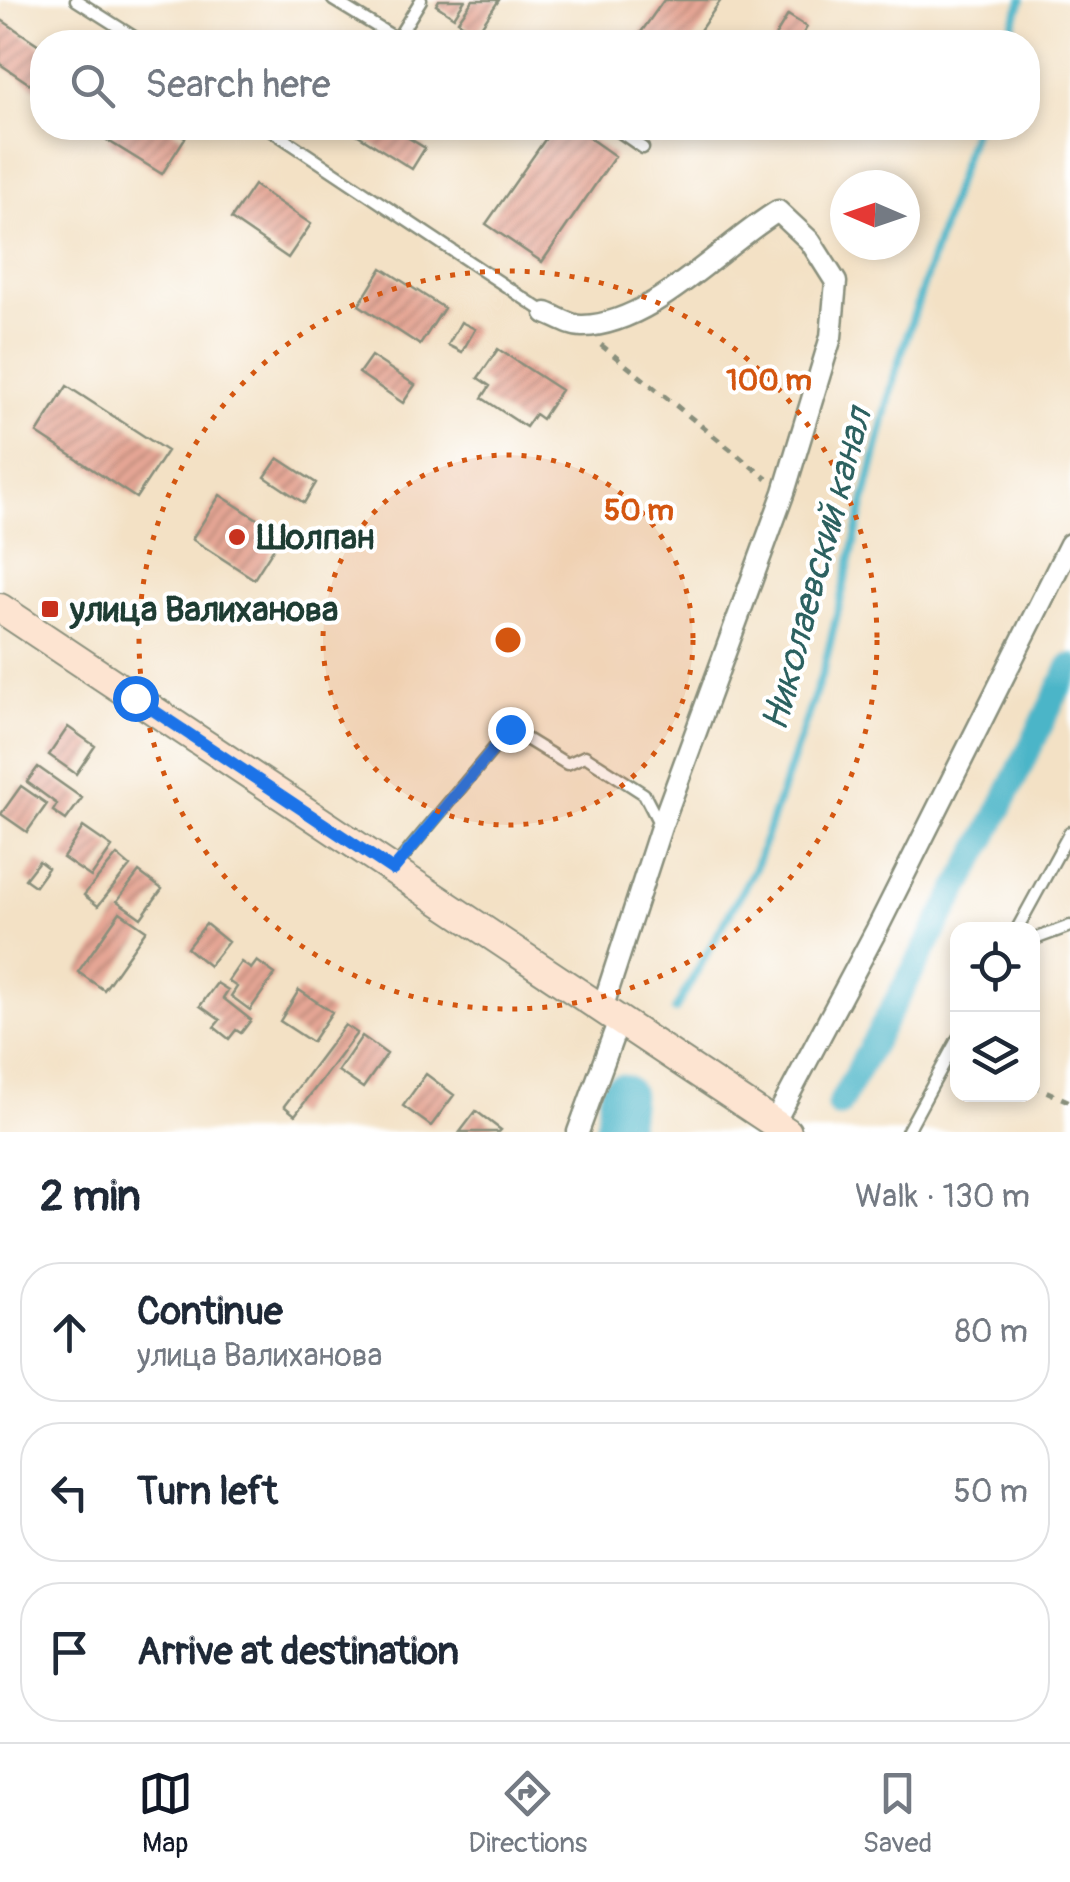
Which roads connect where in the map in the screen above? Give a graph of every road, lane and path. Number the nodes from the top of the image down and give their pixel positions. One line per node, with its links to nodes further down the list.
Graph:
1 (76, 0): 4 (lane)
2 (333, 0): 5 (lane)
3 (421, 0): 6 (lane)
4 (123, 30)
5 (381, 30)
6 (405, 30)
7 (286, 140): 10 (lane)
8 (631, 140): 9 (lane)
9 (643, 148)
10 (546, 313): 11 (street)
11 (580, 327): 12 (path); 12 (street)
12 (784, 492): 15 (street)
13 (1070, 544): 25 (street)
14 (0, 608): 17 (main road)
15 (660, 827): 17 (lane); 21 (street)
16 (1070, 832): 18 (lane)
17 (393, 870): 21 (main road)
18 (1021, 922)
19 (1070, 926): 20 (lane)
20 (1040, 937)
21 (610, 1014): 25 (main road); 26 (street)
22 (950, 1052): 27 (lane)
23 (1040, 1089): 24 (path)
24 (1070, 1102)
25 (780, 1128)
26 (578, 1132)
27 (906, 1132)

